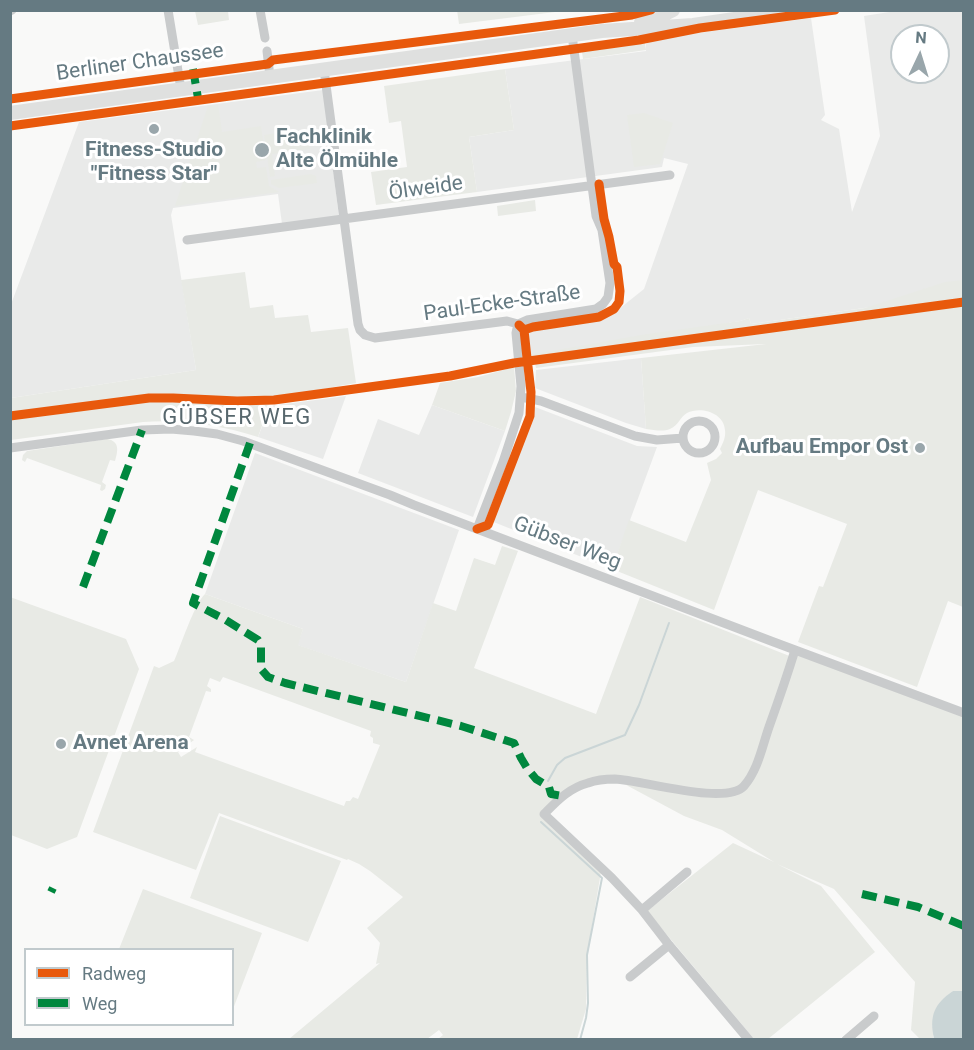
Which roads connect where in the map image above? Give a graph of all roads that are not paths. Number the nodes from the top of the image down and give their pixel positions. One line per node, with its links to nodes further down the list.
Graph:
1 (168, 10): 13 (street)
2 (260, 10): 9 (street)
3 (673, 10): 7 (main road, Berliner Chaussee)
4 (687, 10): 6 (main road)
5 (797, 10): 6 (main road, Berliner Chaussee)
6 (693, 25): 7 (main road, Berliner Chaussee)
7 (627, 28): 8 (main road, Berliner Chaussee)
8 (572, 35): 11 (main road, Berliner Chaussee); 16 (street, Paul-Ecke-Straße)
9 (265, 38)
10 (267, 51): 12 (street)
11 (324, 70): 12 (main road, Berliner Chaussee); 17 (street)
12 (270, 77): 13 (main road, Berliner Chaussee)
13 (181, 90): 14 (main road, Berliner Chaussee)
14 (10, 113)
15 (670, 175): 16 (street, Ölweide)
16 (592, 185): 17 (street, Ölweide); 19 (street, Paul-Ecke-Straße)
17 (343, 219): 18 (street, Ölweide); 19 (street, Paul-Ecke-Straße)
18 (187, 240)
19 (518, 324): 20 (street)
20 (521, 398): 21 (street); 23 (street)
21 (683, 438)
22 (10, 448): 23 (street, Gübser Weg)
23 (477, 529): 24 (street, Gübser Weg)
24 (795, 650): 25 (street, Gübser Weg); 27 (street)
25 (963, 713)
26 (687, 872): 27 (street)
27 (642, 910): 28 (street)
28 (669, 945): 29 (street); 31 (street)
29 (630, 977)
30 (874, 1016): 32 (street)
31 (749, 1040)
32 (846, 1040)

